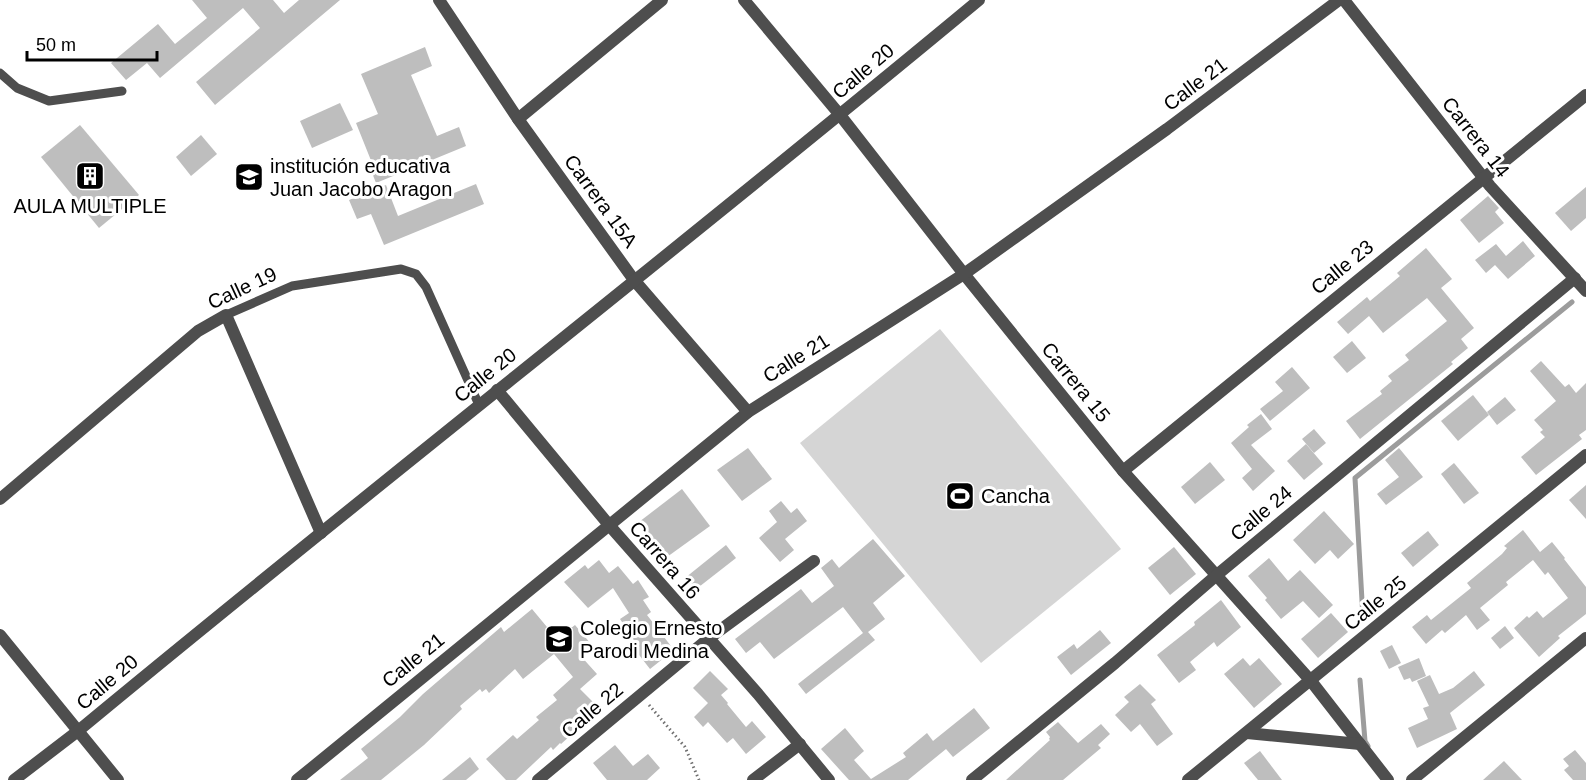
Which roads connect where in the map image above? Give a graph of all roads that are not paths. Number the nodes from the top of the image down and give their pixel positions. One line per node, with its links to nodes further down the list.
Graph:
1 (440, 0): 11 (street, Carrera 15A)
2 (662, 0): 11 (street)
3 (744, 0): 10 (street, Carrera 15)
4 (979, 0): 10 (street, Calle 20)
5 (1339, 0): 13 (street, Calle 21)
6 (1344, 0): 12 (street, Carrera 14)
7 (0, 73): 8 (lane)
8 (122, 91)
9 (1586, 95): 12 (street, Calle 23)
10 (840, 116): 13 (street, Carrera 15); 15 (street, Calle 20)
11 (518, 119): 15 (street, Carrera 15A)
12 (1483, 177): 14 (street, Carrera 14); 22 (street, Calle 23)
13 (964, 274): 20 (street, Calle 21); 22 (street, Carrera 15)
14 (1575, 278): 16 (street, Carrera 14); 27 (street, Calle 24)
15 (634, 280): 18 (street, Calle 20); 20 (street, Carrera 15A)
16 (1586, 291)
17 (226, 315): 19 (lane, Calle 19); 23 (street, Calle 19); 25 (street)
18 (497, 390): 19 (street, Calle 20); 24 (street, Carrera 16)
19 (479, 405): 25 (street, Calle 20)
20 (748, 412): 24 (street, Calle 21)
21 (1586, 455): 31 (street, Calle 25)
22 (1123, 471): 27 (street, Carrera 15)
23 (0, 498)
24 (609, 525): 30 (street, Carrera 16); 38 (street, Calle 21)
25 (321, 533): 32 (street, Calle 20)
26 (814, 561): 30 (street, Calle 22)
27 (1218, 574): 31 (street, Carrera 15); 42 (street, Calle 24)
28 (0, 635): 32 (street)
29 (1586, 638): 45 (street)
30 (708, 639): 34 (street, Carrera 16); 39 (street, Calle 22)
31 (1311, 681): 33 (street, Calle 25); 35 (street, Carrera 15)
32 (78, 731): 36 (street, Calle 20); 37 (street)
33 (1247, 733): 35 (street); 43 (street, Calle 25)
34 (800, 744): 40 (street); 41 (street, Carrera 16)
35 (1360, 744): 44 (street, Carrera 15)
36 (14, 780)
37 (118, 780)
38 (297, 780)
39 (538, 780)
40 (753, 780)
41 (829, 780)
42 (972, 780)
43 (1188, 780)
44 (1388, 780)
45 (1412, 780)

